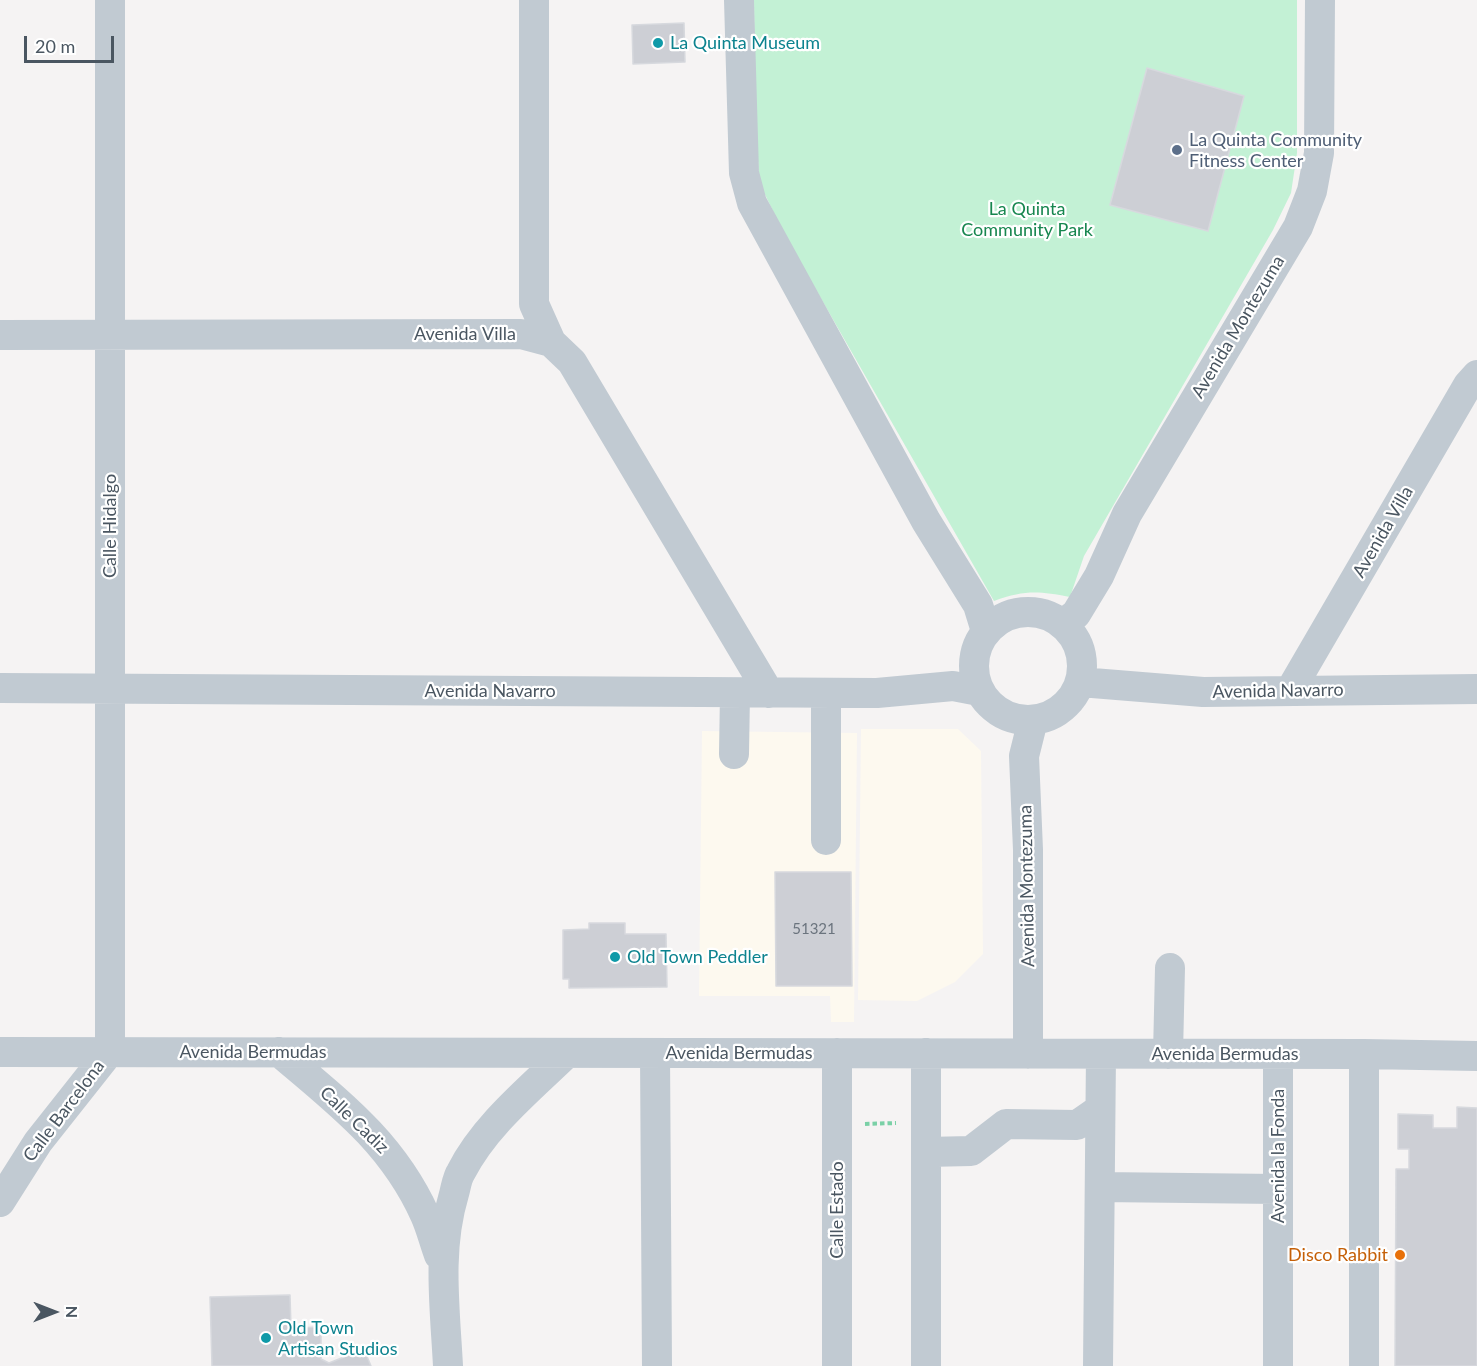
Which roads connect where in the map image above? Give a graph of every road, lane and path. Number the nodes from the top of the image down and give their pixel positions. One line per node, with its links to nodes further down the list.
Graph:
1 (110, 0): 6 (street, Calle Hidalgo)
2 (534, 0): 7 (street)
3 (739, 0): 10 (street)
4 (1320, 0): 9 (street, Avenida Montezuma)
5 (0, 335): 6 (street, Avenida Villa)
6 (110, 335): 7 (street, Avenida Villa); 13 (street, Calle Hidalgo)
7 (551, 342): 18 (street, Avenida Villa)
8 (1477, 375): 16 (street, Avenida Villa)
9 (1063, 624): 10 (street); 11 (street)
10 (986, 631): 15 (street)
11 (1080, 682): 16 (street, Avenida Navarro); 20 (street)
12 (0, 688): 13 (street, Avenida Navarro)
13 (110, 688): 17 (street, Avenida Navarro); 24 (street, Calle Hidalgo)
14 (1477, 689): 16 (street, Avenida Navarro)
15 (980, 691): 19 (street, Avenida Navarro); 20 (street)
16 (1290, 691)
17 (735, 693): 18 (street, Avenida Navarro); 21 (street)
18 (769, 693): 19 (street, Avenida Navarro)
19 (826, 693): 22 (street)
20 (1033, 720): 31 (street, Avenida Montezuma)
21 (734, 754)
22 (826, 840)
23 (1170, 968): 33 (street)
24 (110, 1051): 25 (street, Avenida Bermudas); 26 (street, Avenida Bermudas); 43 (street, Calle Barcelona)
25 (0, 1052)
26 (279, 1052): 27 (street, Avenida Bermudas); 44 (street, Calle Cadiz)
27 (567, 1053): 28 (street, Avenida Bermudas); 44 (street, Calle Cadiz)
28 (655, 1053): 29 (street, Avenida Bermudas); 46 (street)
29 (837, 1053): 30 (street, Avenida Bermudas); 47 (street, Calle Estado)
30 (926, 1053): 31 (street, Avenida Bermudas); 40 (street)
31 (1028, 1054): 32 (street, Avenida Bermudas)
32 (1101, 1054): 33 (street, Avenida Bermudas); 37 (street)
33 (1168, 1054): 34 (street, Avenida Bermudas)
34 (1278, 1054): 35 (street, Avenida Bermudas); 42 (street, Avenida la Fonda)
35 (1364, 1054): 36 (street, Avenida Bermudas); 51 (street)
36 (1477, 1056)
37 (1100, 1108): 40 (street); 41 (street)
38 (899, 1123): 39 (path)
39 (864, 1124)
40 (926, 1152): 48 (street)
41 (1100, 1187): 42 (street); 49 (street)
42 (1278, 1189): 50 (street, Avenida la Fonda)
43 (0, 1202)
44 (442, 1266): 45 (street, Calle Cadiz)
45 (448, 1366)
46 (657, 1366)
47 (837, 1366)
48 (926, 1366)
49 (1098, 1366)
50 (1278, 1366)
51 (1364, 1366)

